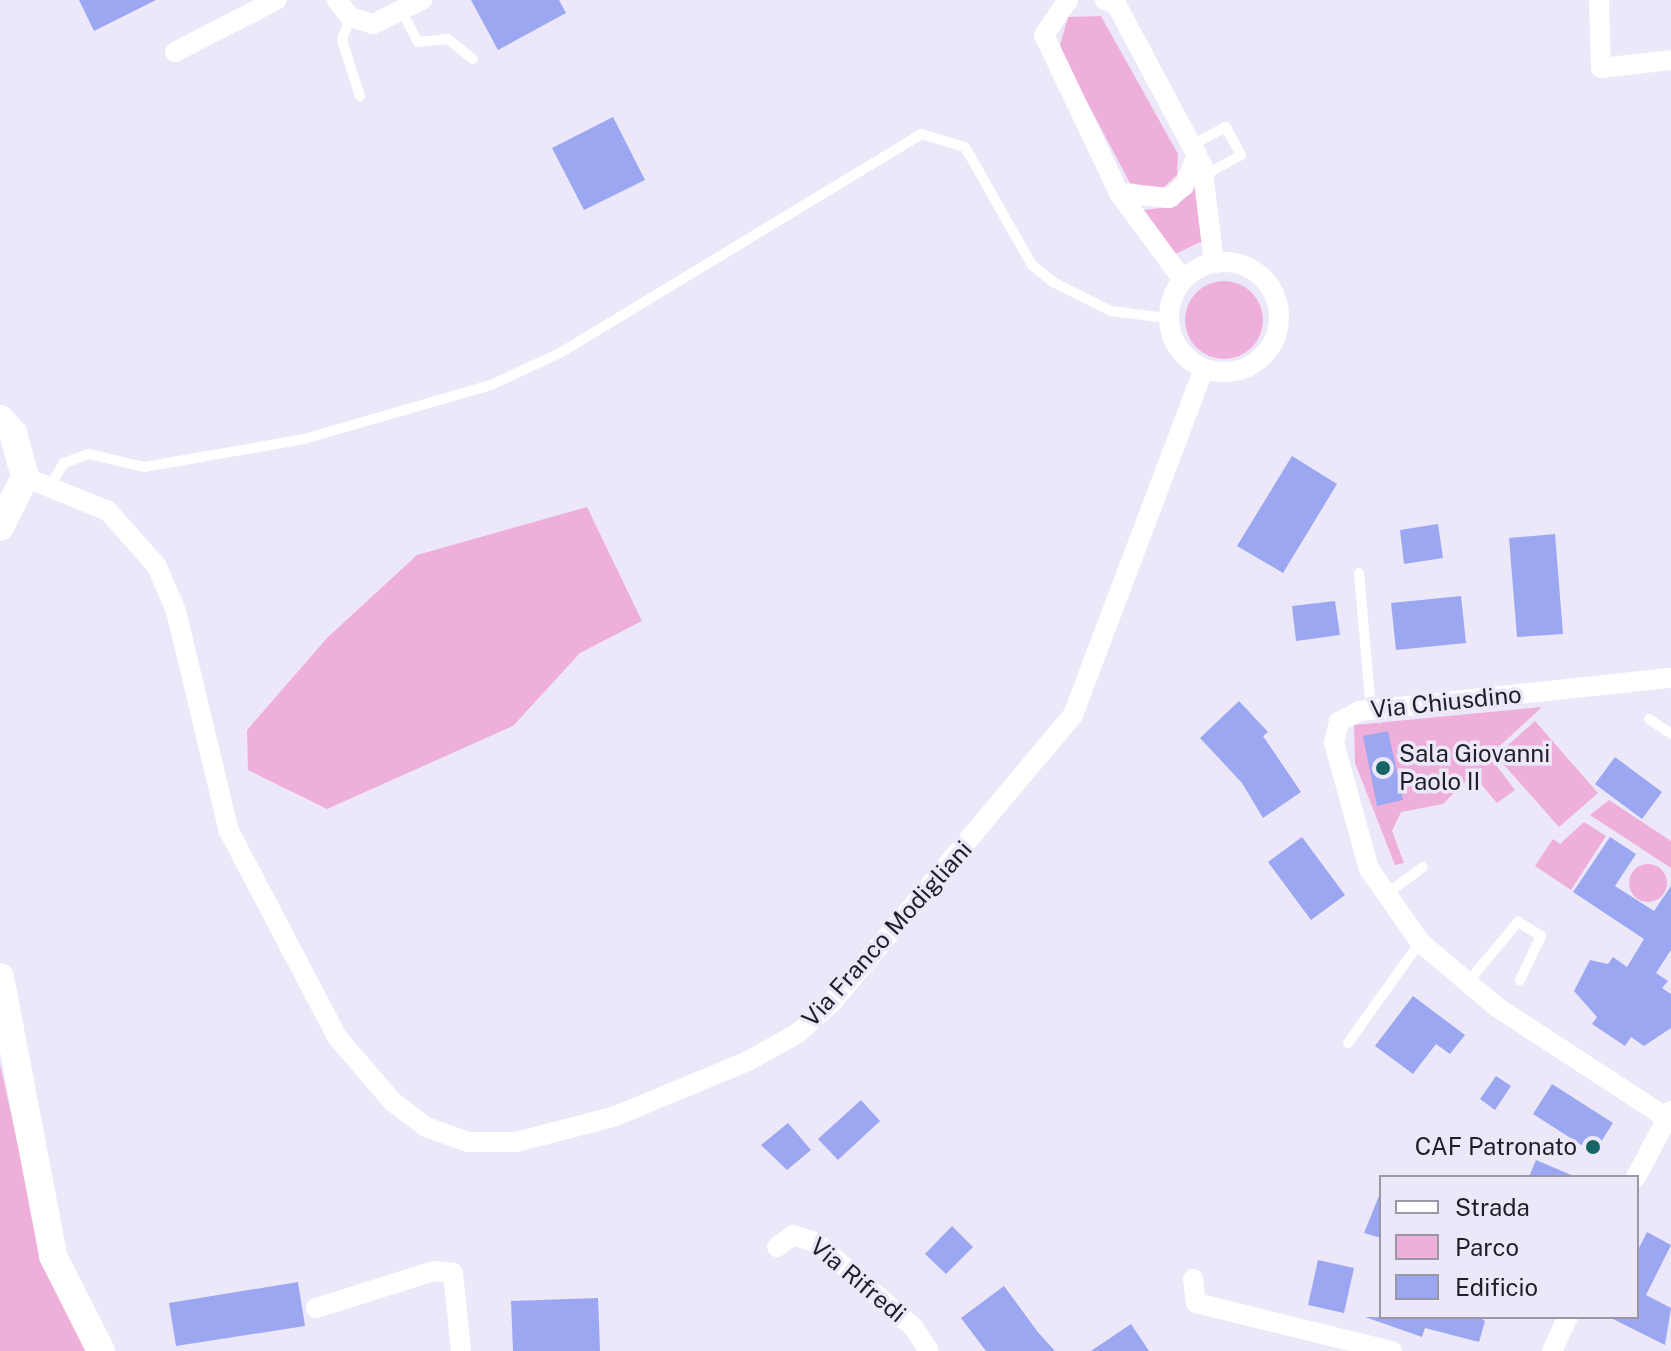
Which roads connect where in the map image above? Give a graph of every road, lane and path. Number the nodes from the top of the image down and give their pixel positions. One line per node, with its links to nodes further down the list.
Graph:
1 (276, 0): 9 (street)
2 (337, 0): 8 (street)
3 (422, 0): 7 (street)
4 (1599, 0): 11 (street)
5 (1113, 1): 13 (street)
6 (1057, 5): 14 (street)
7 (402, 11): 8 (street); 10 (lane)
8 (350, 17): 12 (lane)
9 (175, 52)
10 (473, 59)
11 (1671, 60)
12 (360, 96)
13 (1198, 158): 14 (street); 15 (street)
14 (1119, 193): 16 (street)
15 (1214, 263): 16 (street); 18 (street)
16 (1183, 280): 17 (street)
17 (1167, 318): 18 (street); 20 (lane)
18 (1204, 369): 20 (street, Via Franco Modigliani)
19 (0, 419): 20 (street)
20 (38, 482): 21 (street)
21 (0, 527)
22 (1359, 573): 24 (lane)
23 (1671, 678): 24 (street, Via Chiusdino)
24 (1371, 710): 28 (street, Via Chiusdino)
25 (1649, 719): 26 (lane)
26 (1671, 734)
27 (1423, 867): 28 (lane)
28 (1384, 896): 29 (street, Via Chiusdino)
29 (1420, 942): 32 (street, Via Chiusdino); 33 (lane)
30 (0, 977): 40 (street)
31 (1520, 980): 32 (lane)
32 (1466, 985): 34 (street, Via Chiusdino)
33 (1348, 1043)
34 (1669, 1114): 35 (street)
35 (1637, 1175)
36 (777, 1247): 42 (street, Via Rifredi)
37 (1193, 1279): 43 (street)
38 (316, 1308): 41 (street)
39 (1567, 1319): 44 (street)
40 (101, 1351)
41 (461, 1351)
42 (929, 1351)
43 (1392, 1351)
44 (1552, 1351)

